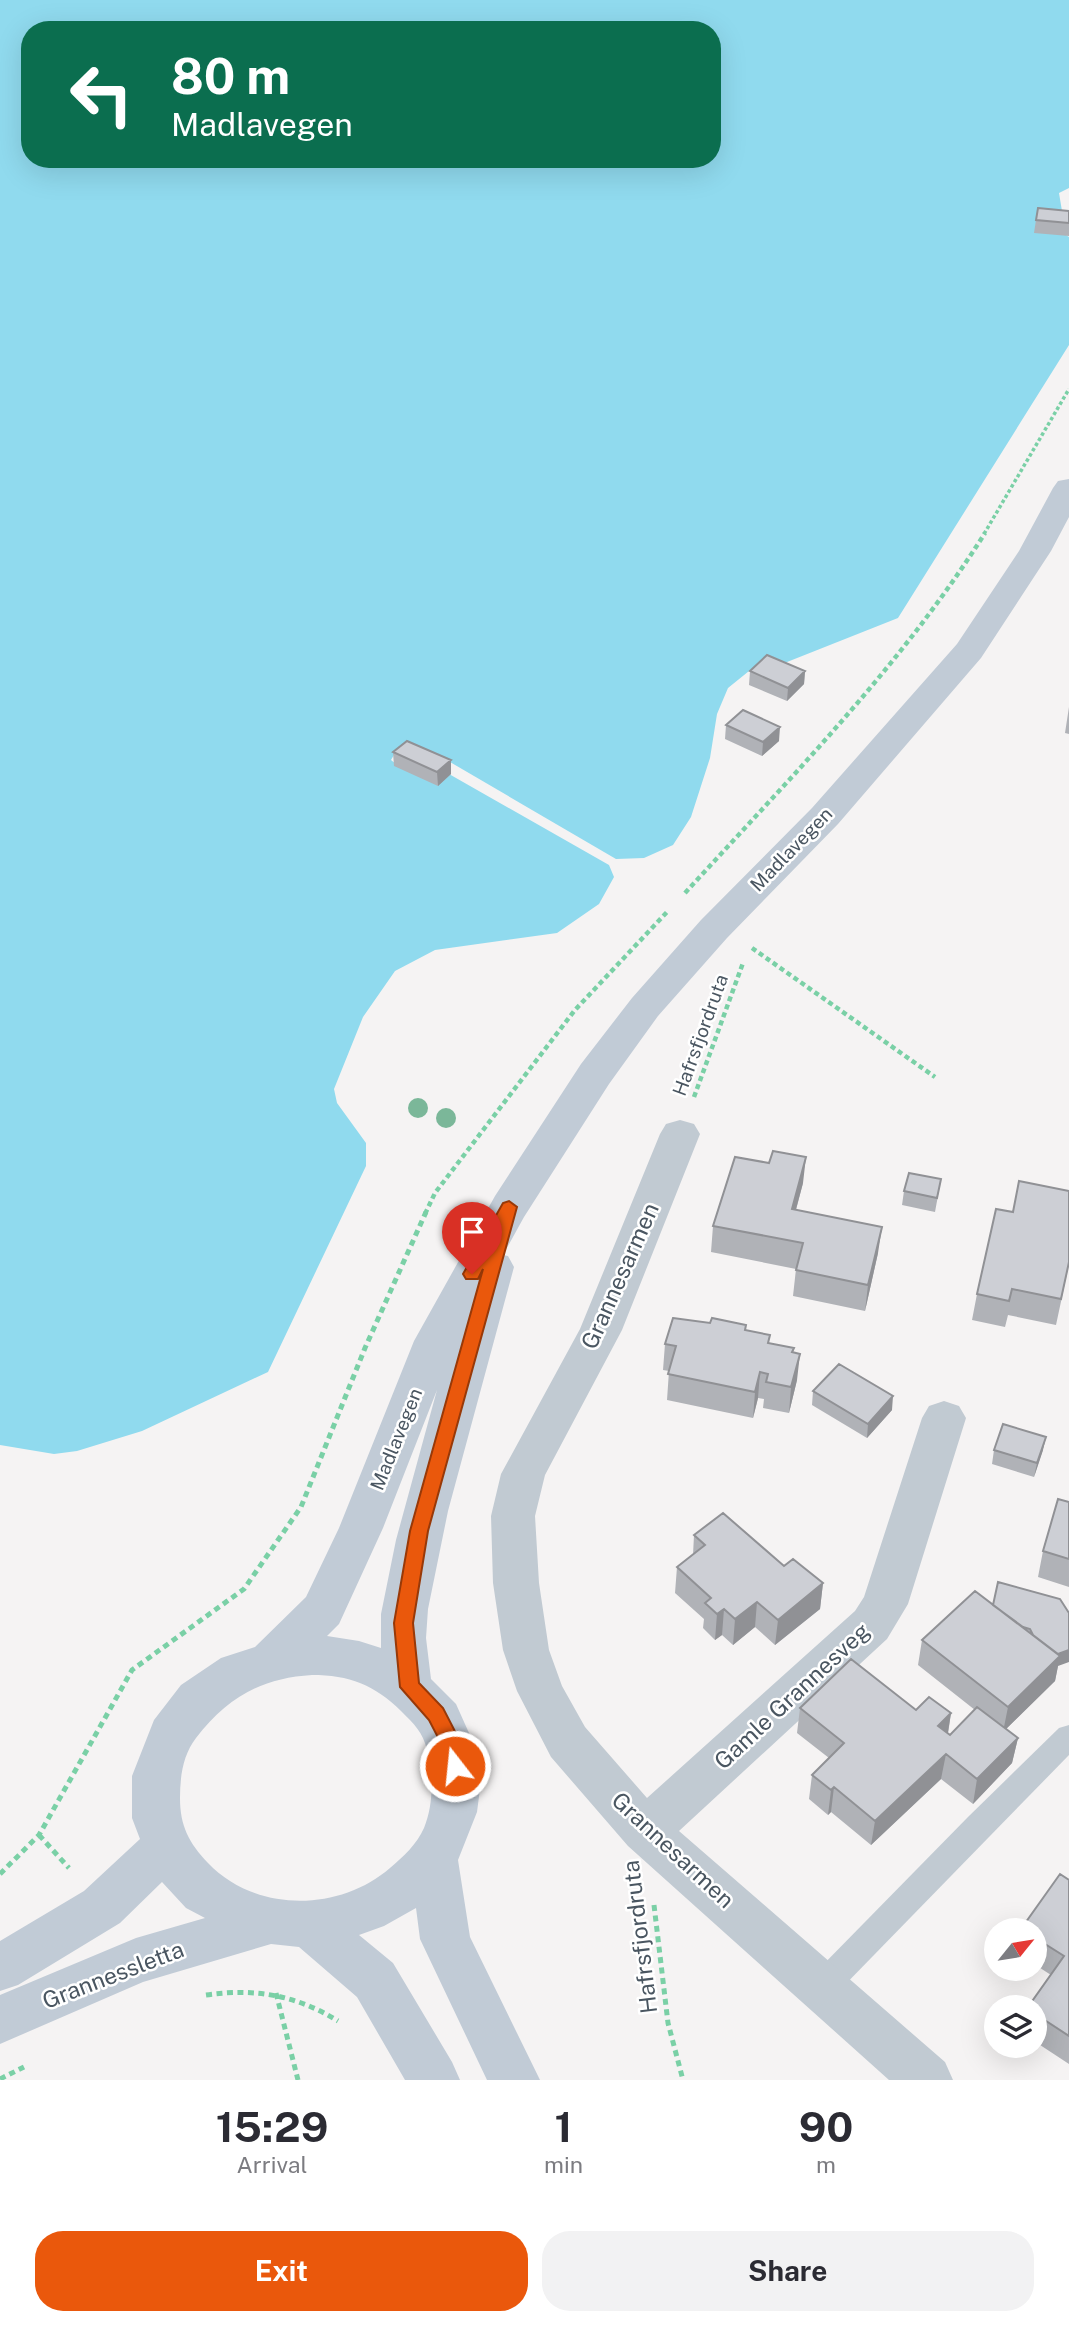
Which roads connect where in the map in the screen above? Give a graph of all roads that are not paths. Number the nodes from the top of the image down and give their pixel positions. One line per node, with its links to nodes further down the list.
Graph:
1 (1069, 488): 3 (main road, Madlavegen)
2 (681, 1135): 8 (street, Grannesarmen)
3 (509, 1207): 5 (main road, Madlavegen); 6 (main road, Madlavegen)
4 (944, 1418): 8 (street, Gamle Grannesveg)
5 (272, 1660): 6 (main road, Madlavegen); 9 (main road, Madlavegen)
6 (409, 1687): 10 (main road, Madlavegen)
7 (1069, 1737): 13 (lane)
8 (645, 1831): 13 (street, Grannesarmen)
9 (164, 1848): 11 (main road, Madlavegen); 12 (main road)
10 (433, 1857): 11 (main road, Madlavegen); 16 (main road)
11 (289, 1923): 14 (main road, Grannessletta); 15 (main road, Madlavegen)
12 (0, 1968)
13 (824, 1986): 17 (street, Grannesarmen)
14 (0, 2020)
15 (434, 2080)
16 (514, 2080)
17 (927, 2080)

